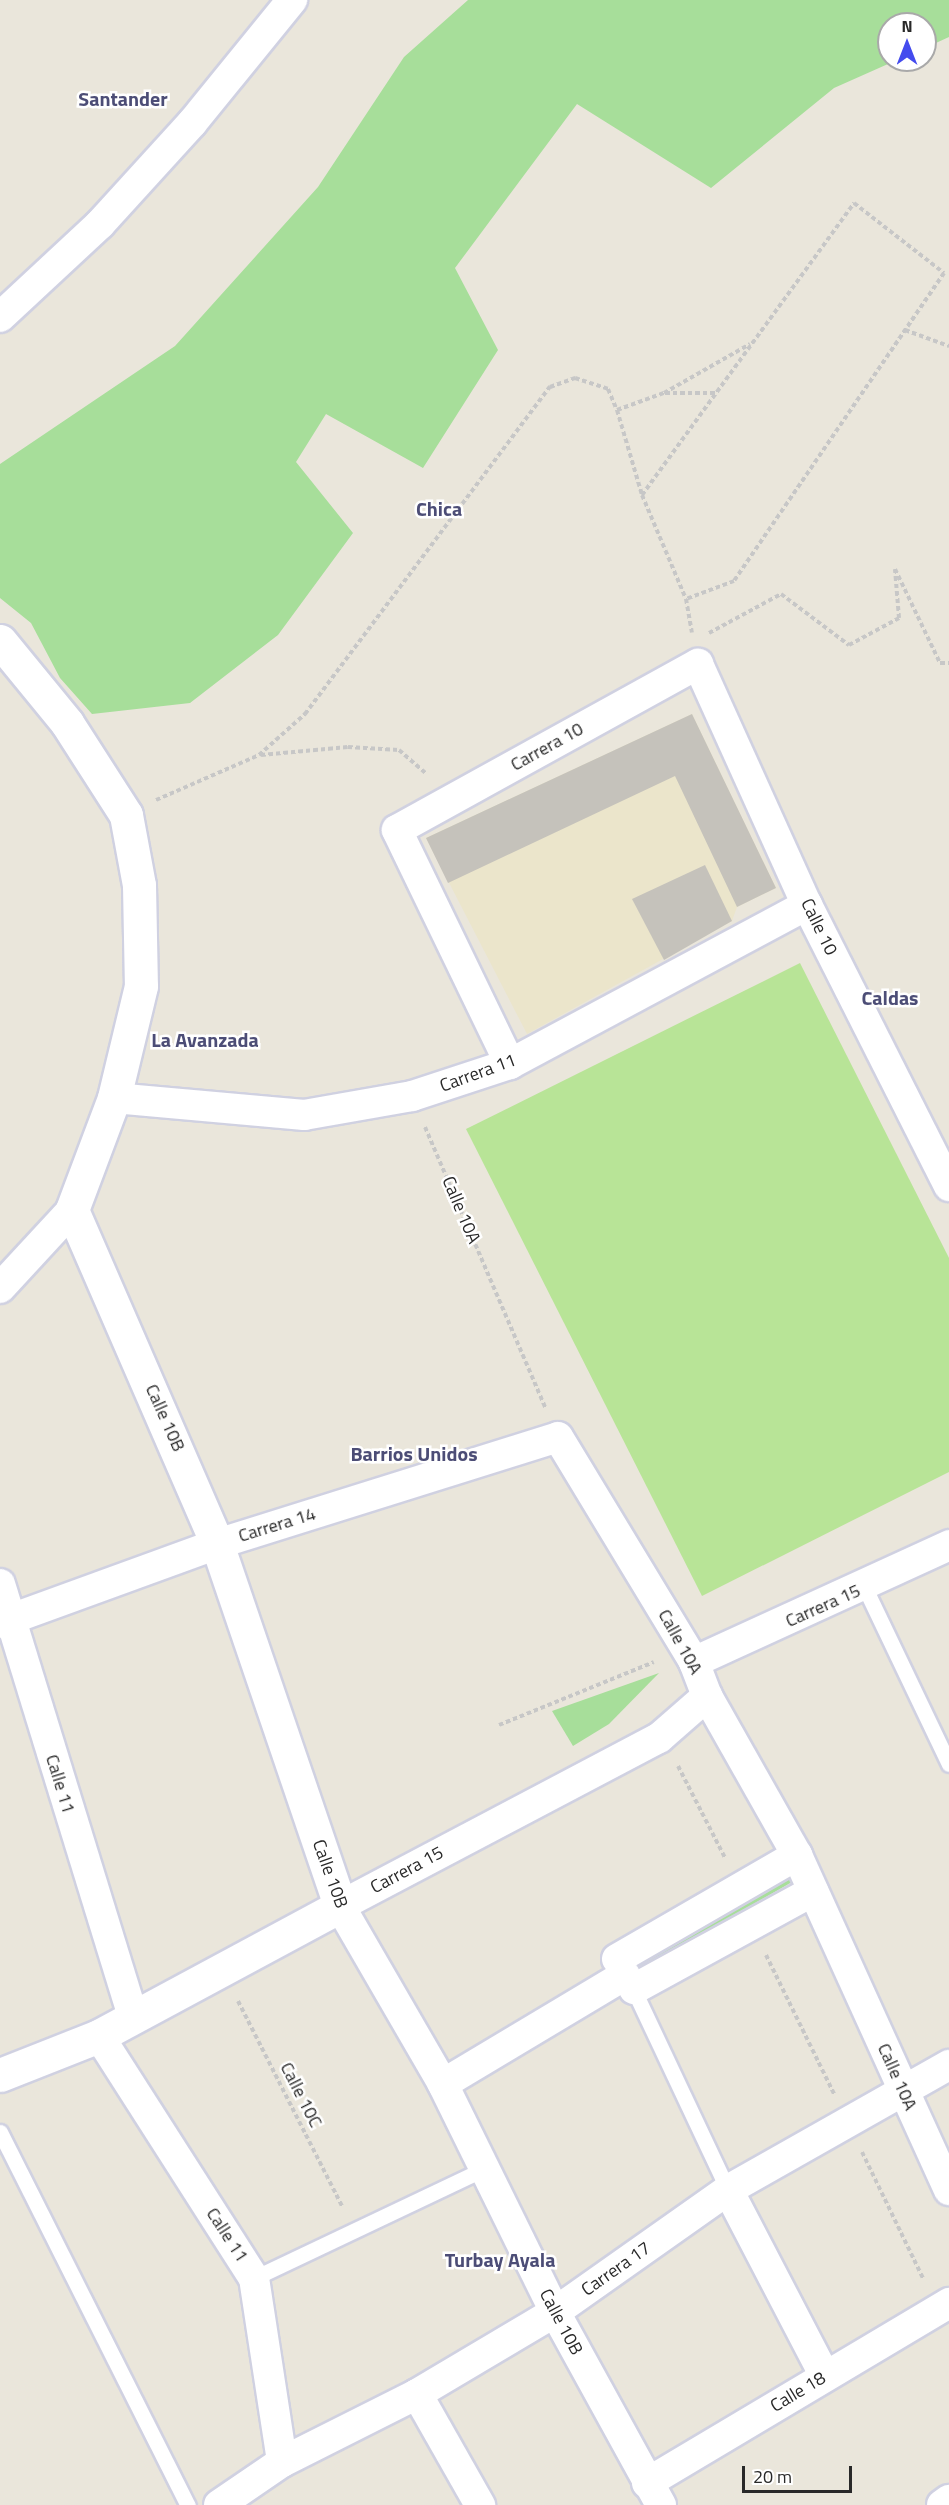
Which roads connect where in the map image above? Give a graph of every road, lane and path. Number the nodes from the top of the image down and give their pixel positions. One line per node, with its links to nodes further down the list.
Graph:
1 (292, 0): 2 (street)
2 (0, 317)
3 (905, 330): 4 (path); 5 (path); 10 (path)
4 (753, 342): 6 (path); 7 (path)
5 (949, 346)
6 (664, 393): 7 (path); 8 (path)
7 (716, 393): 9 (path)
8 (617, 410): 9 (path); 14 (path)
9 (642, 495): 10 (path)
10 (686, 599): 13 (path)
11 (0, 641): 16 (main road)
12 (949, 663): 13 (path)
13 (698, 664): 15 (street, Carrera 10); 17 (street, Calle 10)
14 (259, 755): 15 (path); 16 (path)
15 (456, 797): 18 (street, Carrera 10)
16 (126, 815): 20 (main road)
17 (807, 904): 18 (street, Carrera 11); 21 (street, Calle 10)
18 (510, 1064): 19 (street, Carrera 11)
19 (412, 1096): 20 (street, Carrera 11); 24 (path, Calle 10A)
20 (114, 1098): 22 (main road)
21 (949, 1186)
22 (72, 1210): 23 (street); 25 (main road, Calle 10B)
23 (0, 1288)
24 (558, 1437): 25 (street, Carrera 14); 30 (street, Calle 10A)
25 (217, 1544): 29 (street, Carrera 14); 38 (main road, Calle 10B)
26 (949, 1545): 28 (street, Carrera 15)
27 (0, 1584): 29 (street, Calle 11)
28 (865, 1588): 30 (street, Carrera 15); 33 (lane)
29 (4, 1622): 41 (street, Calle 11)
30 (694, 1662): 31 (street, Calle 10A); 32 (path)
31 (707, 1696): 35 (street, Calle 10A); 38 (street, Carrera 15)
32 (499, 1725)
33 (949, 1764)
34 (678, 1767): 36 (path)
35 (797, 1855): 36 (street); 37 (street, Calle 10A)
36 (739, 1886): 40 (street)
37 (813, 1891): 40 (street); 46 (street, Calle 10A)
38 (339, 1906): 39 (main road, Carrera 15); 45 (street, Calle 10B)
39 (223, 1972): 41 (main road, Carrera 15); 51 (path, Calle 10C)
40 (625, 1974): 45 (street); 49 (lane)
41 (133, 2017): 42 (main road, Carrera 15)
42 (99, 2037): 44 (main road, Carrera 15); 52 (street, Calle 11)
43 (949, 2065): 46 (street, Carrera 17)
44 (0, 2075)
45 (443, 2084): 48 (street, Calle 10B)
46 (903, 2090): 49 (street, Carrera 17); 50 (street, Calle 10A)
47 (0, 2132): 60 (lane)
48 (484, 2169): 51 (lane); 54 (street, Calle 10B)
49 (728, 2190): 54 (street, Carrera 17); 55 (street)
50 (949, 2190)
51 (355, 2230): 52 (lane)
52 (254, 2278): 57 (street, Calle 11)
53 (949, 2303): 55 (street, Calle 18)
54 (555, 2312): 56 (street, Carrera 17); 58 (street, Calle 10B)
55 (825, 2376): 58 (street, Calle 18)
56 (417, 2394): 57 (street, Carrera 17); 62 (street)
57 (282, 2462): 61 (street, Carrera 17)
58 (654, 2494)
59 (949, 2500): 63 (street)
60 (188, 2505)
61 (219, 2505)
62 (480, 2505)
63 (942, 2505)

